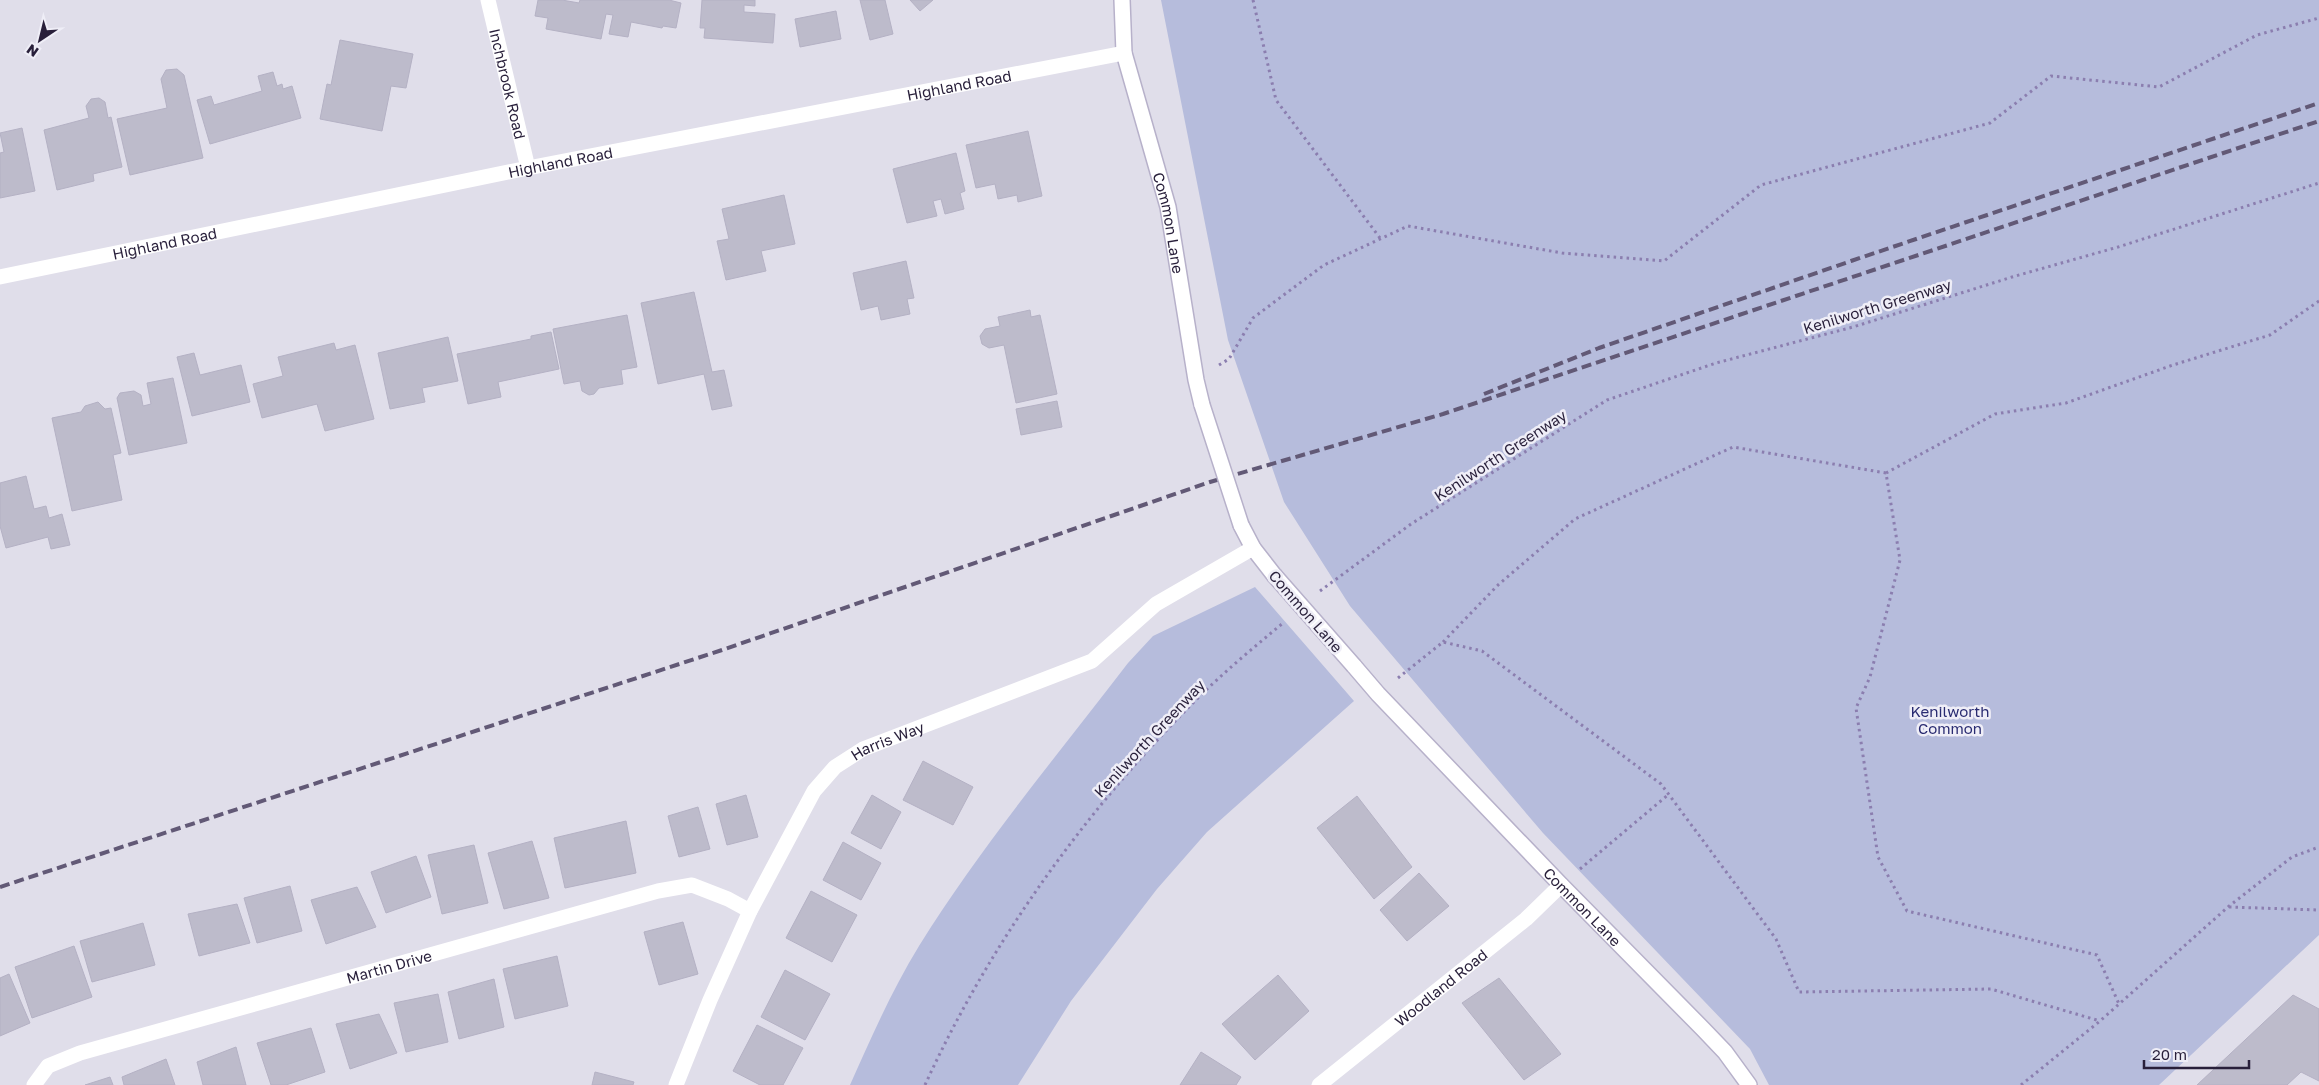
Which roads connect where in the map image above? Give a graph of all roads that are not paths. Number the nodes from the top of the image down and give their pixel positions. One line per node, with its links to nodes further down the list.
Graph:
1 (488, 0): 4 (street, Inchbrook Road)
2 (1122, 0): 3 (street, Common Lane)
3 (1124, 53): 4 (street, Highland Road); 6 (street, Common Lane, bridge)
4 (528, 168): 5 (street, Highland Road)
5 (0, 277)
6 (1253, 548): 7 (street, Common Lane, bridge); 8 (street, Harris Way)
7 (1561, 885): 11 (street, Woodland Road); 12 (street, Common Lane)
8 (750, 911): 9 (street, Martin Drive); 10 (street, Harris Way)
9 (34, 1085)
10 (676, 1085)
11 (1319, 1085)
12 (1749, 1085)

